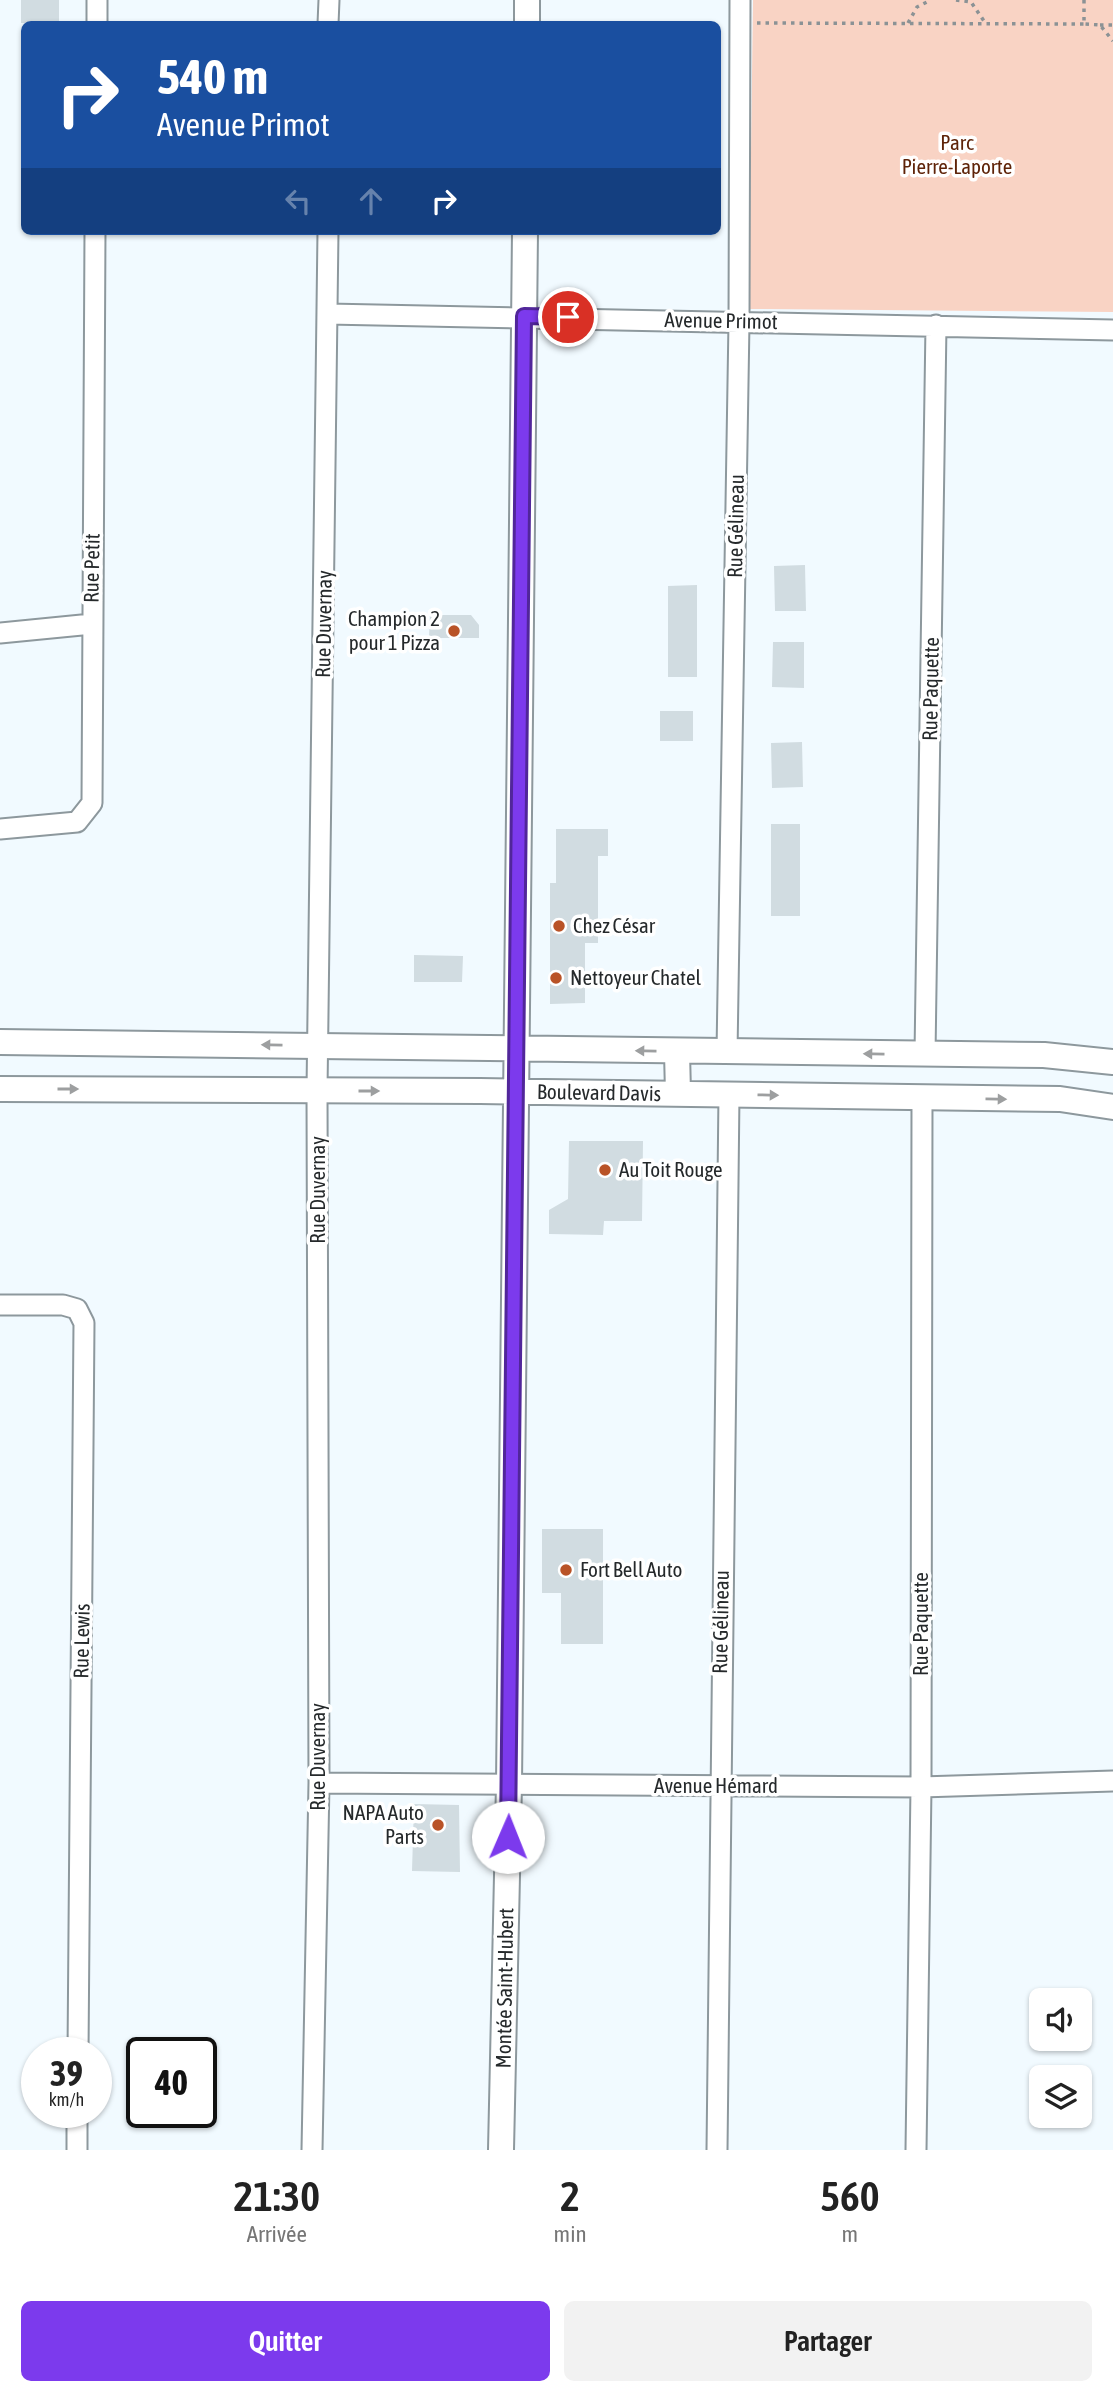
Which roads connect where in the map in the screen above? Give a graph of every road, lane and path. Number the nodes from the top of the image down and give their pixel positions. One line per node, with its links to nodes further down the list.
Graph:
1 (97, 0): 8 (street)
2 (328, 0): 9 (street)
3 (527, 0): 10 (street)
4 (740, 0): 11 (street, Rue Gélineau)
5 (931, 0): 12 (path)
6 (956, 0): 13 (path)
7 (1084, 0): 14 (path)
8 (97, 21)
9 (328, 21)
10 (527, 21)
11 (739, 23): 12 (path); 23 (street, Rue Gélineau)
12 (908, 23): 13 (path)
13 (986, 23): 14 (path)
14 (1084, 24): 15 (path)
15 (1100, 25): 16 (path); 17 (path)
16 (1113, 25)
17 (1113, 41)
18 (95, 235): 26 (street, Rue Petit)
19 (328, 235): 21 (street, Rue Duvernay)
20 (525, 235): 22 (street, Montée Saint-Hubert)
21 (328, 314): 22 (street, Avenue Primot); 30 (street, Rue Duvernay)
22 (524, 316): 23 (street, Avenue Primot); 31 (street, Montée Saint-Hubert)
23 (739, 322): 24 (street, Avenue Primot); 33 (street, Rue Gélineau)
24 (936, 324): 25 (street, Avenue Primot); 34 (street, Rue Paquette)
25 (1113, 330)
26 (92, 624): 27 (street); 28 (street, Rue Petit)
27 (0, 633)
28 (0, 829)
29 (0, 1042): 30 (street, Boulevard Davis, one-way to 29)
30 (318, 1046): 31 (street, Boulevard Davis); 37 (street, Rue Duvernay)
31 (515, 1049): 32 (street, Boulevard Davis, one-way to 31); 38 (street, Montée Saint-Hubert)
32 (677, 1052): 33 (street, Boulevard Davis); 39 (street)
33 (727, 1052): 34 (street, Boulevard Davis, one-way to 33)
34 (925, 1054): 35 (street, Boulevard Davis)
35 (1113, 1062)
36 (0, 1089): 37 (street, Boulevard Davis, one-way to 37)
37 (317, 1091): 38 (street, Boulevard Davis, one-way to 38); 45 (street, Rue Duvernay)
38 (516, 1092): 39 (street, Boulevard Davis); 46 (street, Montée Saint-Hubert)
39 (678, 1093): 40 (street, Boulevard Davis)
40 (729, 1094): 41 (street, Boulevard Davis, one-way to 41); 47 (street, Rue Gélineau)
41 (922, 1098): 42 (street, Boulevard Davis, one-way to 42); 48 (street, Rue Paquette)
42 (1113, 1107)
43 (0, 1305): 49 (street, Rue Lewis)
44 (1113, 1780): 48 (street, Avenue Hémard)
45 (319, 1783): 46 (street, Avenue Hémard); 52 (street, Rue Duvernay)
46 (509, 1784): 47 (street, Avenue Hémard); 53 (street, Montée Saint-Hubert)
47 (719, 1786): 48 (street, Avenue Hémard); 54 (street, Rue Gélineau)
48 (921, 1787): 55 (street, Rue Paquette)
49 (78, 2037)
50 (77, 2128): 51 (street)
51 (77, 2150)
52 (312, 2150)
53 (501, 2150)
54 (717, 2150)
55 (916, 2150)

